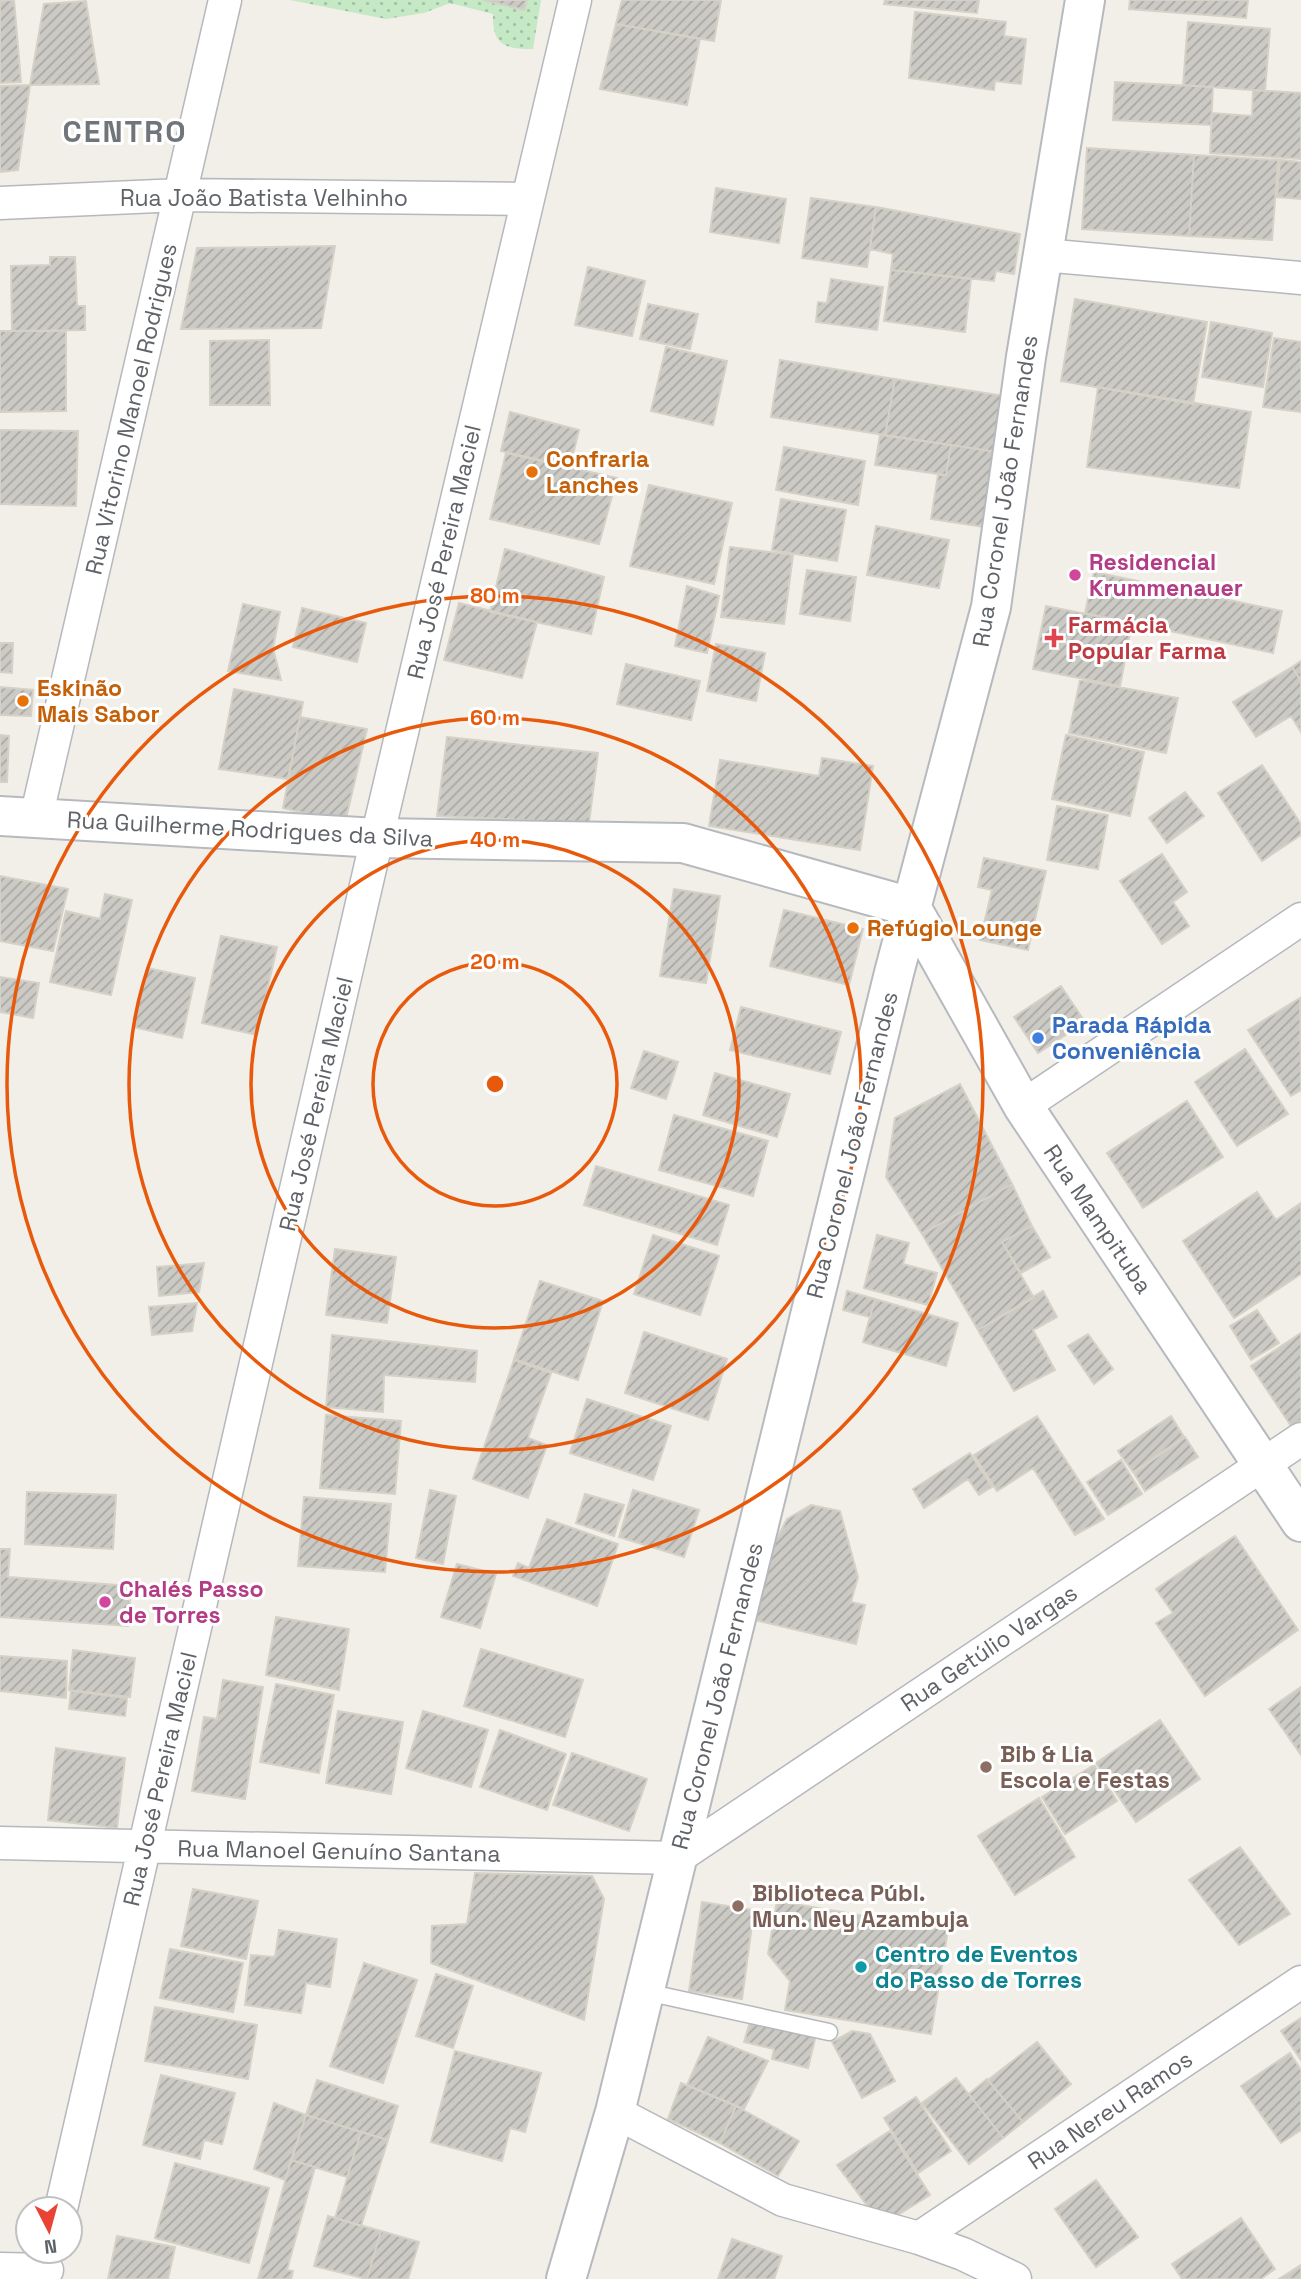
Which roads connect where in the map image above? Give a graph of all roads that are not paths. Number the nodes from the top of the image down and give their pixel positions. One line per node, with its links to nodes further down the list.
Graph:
1 (225, 0): 4 (street, Rua Vitorino Manoel Rodrigues)
2 (575, 0): 5 (street, Rua José Pereira Maciel)
3 (1085, 0): 7 (main road, Rua Coronel João Fernandes)
4 (180, 195): 5 (street, Rua João Batista Velhinho); 6 (street, Rua João Batista Velhinho); 9 (street, Rua Vitorino Manoel Rodrigues)
5 (527, 199): 10 (street, Rua José Pereira Maciel)
6 (0, 203)
7 (1043, 255): 8 (street); 11 (main road, Rua Coronel João Fernandes)
8 (1301, 278)
9 (18, 817): 10 (main road, Rua Guilherme Rodrigues da Silva)
10 (377, 838): 11 (main road, Rua Guilherme Rodrigues da Silva); 18 (street, Rua José Pereira Maciel)
11 (911, 907): 13 (main road, Rua Mampituba); 19 (main road, Rua Coronel João Fernandes)
12 (1301, 919): 13 (street)
13 (1023, 1106): 15 (main road, Rua Mampituba)
14 (1301, 1439): 15 (street, Rua Getúlio Vargas)
15 (1263, 1465): 16 (main road, Rua Mampituba); 19 (street, Rua Getúlio Vargas)
16 (1301, 1521)
17 (0, 1843): 18 (street, Rua Manoel Genuíno Santana)
18 (145, 1847): 19 (street, Rua Manoel Genuíno Santana); 24 (street, Rua José Pereira Maciel)
19 (677, 1858): 21 (main road, Rua Coronel João Fernandes)
20 (1301, 1982): 25 (street, Rua Nereu Ramos)
21 (646, 1992): 22 (lane); 23 (main road, Rua Coronel João Fernandes)
22 (829, 2032)
23 (615, 2112): 25 (street); 28 (main road, Rua Coronel João Fernandes)
24 (64, 2195)
25 (919, 2238): 29 (street)
26 (48, 2267): 27 (street)
27 (0, 2269)
28 (566, 2279)
29 (1015, 2279)

